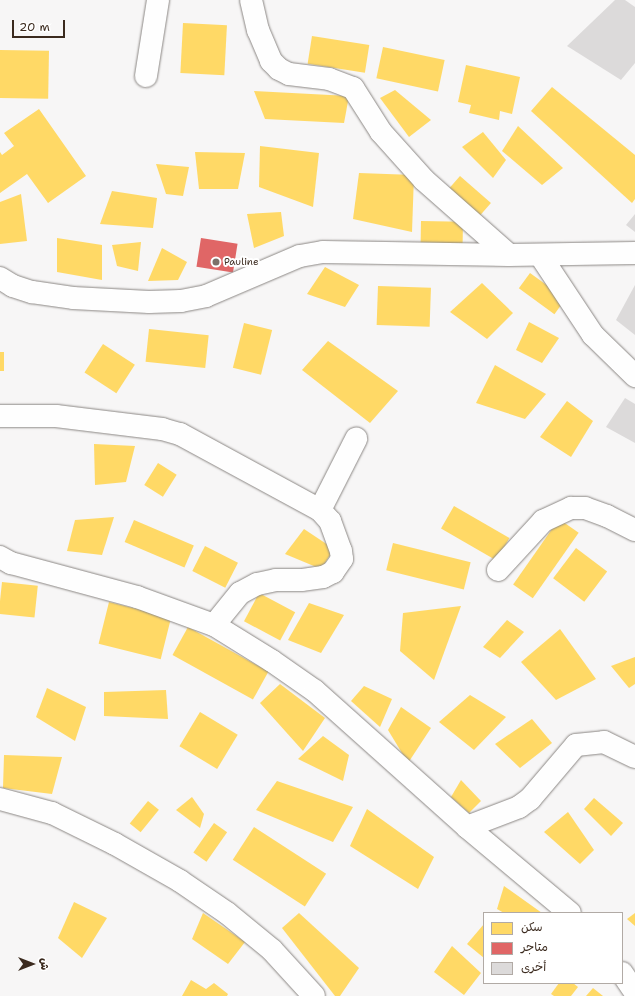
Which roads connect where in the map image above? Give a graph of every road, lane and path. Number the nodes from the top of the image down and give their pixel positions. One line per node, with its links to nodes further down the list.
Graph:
1 (158, 0): 3 (street)
2 (251, 0): 5 (street)
3 (146, 76)
4 (635, 253): 6 (street)
5 (509, 255): 6 (street); 7 (street)
6 (540, 255): 8 (street)
7 (0, 278)
8 (635, 376)
9 (0, 416): 11 (street)
10 (356, 439): 11 (street)
11 (320, 510): 15 (street)
12 (635, 530): 14 (street)
13 (0, 558): 15 (street)
14 (498, 570)
15 (214, 625): 18 (street)
16 (635, 756): 18 (street)
17 (0, 799): 22 (street)
18 (467, 827): 19 (street)
19 (569, 912)
20 (623, 974): 21 (street)
21 (635, 992)
22 (314, 996)

